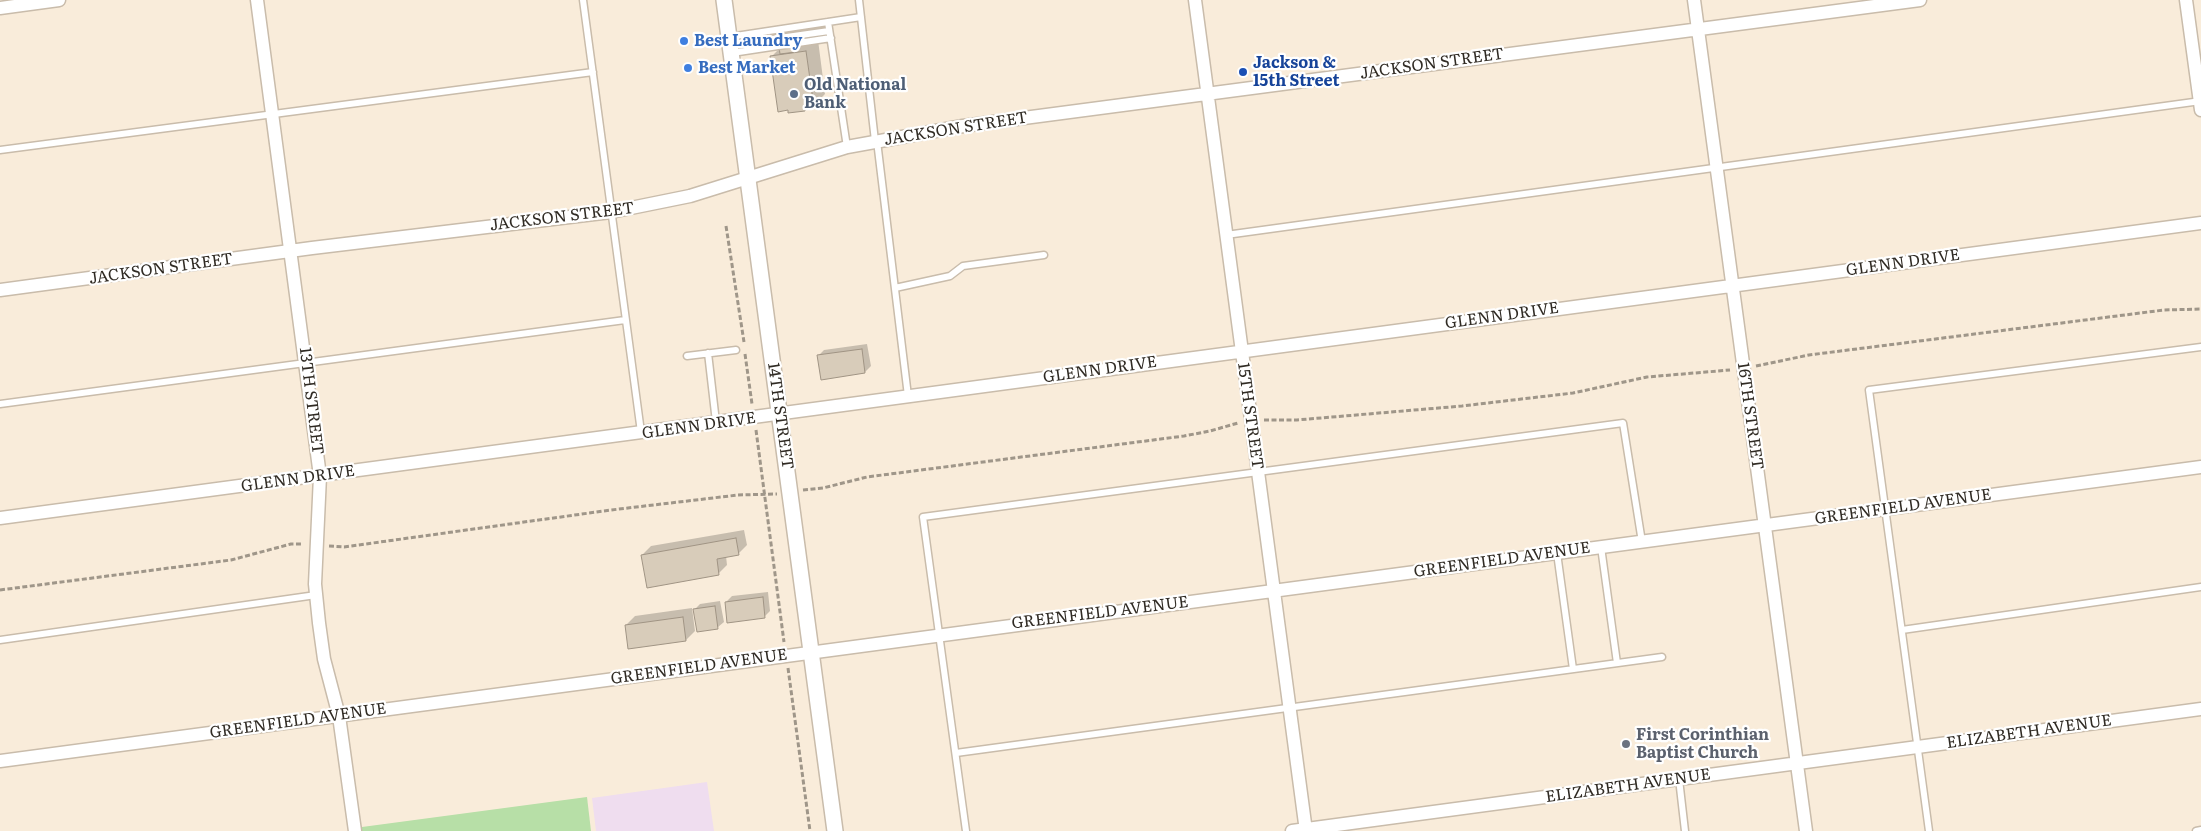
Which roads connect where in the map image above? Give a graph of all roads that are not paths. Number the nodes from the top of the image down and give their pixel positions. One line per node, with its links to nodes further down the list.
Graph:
1 (59, 0): 10 (street)
2 (257, 0): 20 (street, 13TH STREET)
3 (583, 0): 17 (lane)
4 (724, 0): 16 (street, 14TH STREET)
5 (859, 0): 11 (lane)
6 (1195, 0): 18 (street, 15TH STREET)
7 (1694, 0): 13 (street, 16TH STREET)
8 (1920, 0): 13 (street, JACKSON STREET)
9 (2186, 0): 19 (street)
10 (0, 8)
11 (861, 17): 12 (lane); 21 (lane)
12 (828, 22): 14 (lane); 16 (lane)
13 (1698, 29): 18 (street, JACKSON STREET); 24 (street, 16TH STREET)
14 (829, 31): 15 (lane); 16 (lane)
15 (831, 38): 16 (lane); 22 (lane)
16 (730, 45): 25 (street, 14TH STREET)
17 (593, 72): 20 (lane); 26 (lane)
18 (1207, 94): 21 (street, JACKSON STREET); 28 (street, 15TH STREET)
19 (2201, 104): 24 (lane)
20 (273, 113): 23 (lane); 29 (street, 13TH STREET)
21 (876, 141): 22 (street, JACKSON STREET); 32 (lane)
22 (847, 147): 25 (street, JACKSON STREET)
23 (0, 150)
24 (1716, 167): 28 (lane); 31 (street, 16TH STREET)
25 (748, 178): 26 (street, JACKSON STREET); 43 (street, 14TH STREET)
26 (611, 212): 29 (street, JACKSON STREET); 34 (lane)
27 (2201, 223): 31 (street, GLENN DRIVE)
28 (1226, 235): 37 (street, 15TH STREET)
29 (292, 251): 33 (street, JACKSON STREET); 40 (street, 13TH STREET)
30 (1044, 255): 32 (lane)
31 (1732, 285): 37 (street, GLENN DRIVE); 51 (street, 16TH STREET)
32 (895, 288): 41 (lane)
33 (0, 290)
34 (625, 320): 40 (lane); 45 (lane)
35 (2201, 347): 49 (lane)
36 (736, 350): 38 (lane)
37 (1242, 351): 41 (street, GLENN DRIVE); 47 (street, 15TH STREET)
38 (708, 353): 39 (lane); 44 (lane)
39 (687, 356)
40 (306, 363): 42 (lane); 48 (street, 13TH STREET)
41 (908, 396): 43 (street, GLENN DRIVE)
42 (0, 404)
43 (780, 415): 44 (street, GLENN DRIVE); 61 (street, 14TH STREET)
44 (716, 423): 45 (street, GLENN DRIVE)
45 (641, 434): 48 (street, GLENN DRIVE)
46 (2201, 467): 49 (street, GREENFIELD AVENUE)
47 (1258, 472): 52 (lane); 56 (street, 15TH STREET); 59 (lane)
48 (320, 476): 50 (street, GLENN DRIVE); 57 (street, 13TH STREET)
49 (1886, 509): 51 (street, GREENFIELD AVENUE); 58 (lane)
50 (0, 518)
51 (1765, 525): 52 (street, GREENFIELD AVENUE); 71 (street, 16TH STREET)
52 (1642, 542): 53 (street, GREENFIELD AVENUE)
53 (1601, 547): 54 (street, GREENFIELD AVENUE); 63 (lane)
54 (1558, 553): 56 (street, GREENFIELD AVENUE); 64 (lane)
55 (2201, 587): 58 (lane)
56 (1274, 591): 59 (street, GREENFIELD AVENUE); 65 (street, 15TH STREET)
57 (316, 596): 60 (lane); 67 (street, 13TH STREET)
58 (1902, 630): 68 (lane)
59 (939, 635): 61 (street, GREENFIELD AVENUE); 69 (lane)
60 (0, 640)
61 (811, 651): 67 (street, GREENFIELD AVENUE); 76 (street, 14TH STREET)
62 (1662, 657): 63 (lane)
63 (1617, 663): 64 (lane)
64 (1573, 669): 65 (lane)
65 (1290, 707): 69 (lane); 73 (street, 15TH STREET)
66 (2201, 709): 68 (street, ELIZABETH AVENUE)
67 (339, 716): 70 (street, GREENFIELD AVENUE); 75 (street, 13TH STREET)
68 (1918, 747): 71 (street, ELIZABETH AVENUE); 81 (lane)
69 (956, 753): 77 (lane)
70 (0, 761)
71 (1797, 763): 72 (street, ELIZABETH AVENUE); 80 (street, 16TH STREET)
72 (1679, 779): 73 (street, ELIZABETH AVENUE); 79 (lane)
73 (1306, 830): 78 (street, ELIZABETH AVENUE)
74 (2201, 830): 82 (lane)
75 (355, 831)
76 (835, 831)
77 (966, 831)
78 (1292, 831)
79 (1686, 831)
80 (1806, 831)
81 (1929, 831)
82 (2196, 831)

